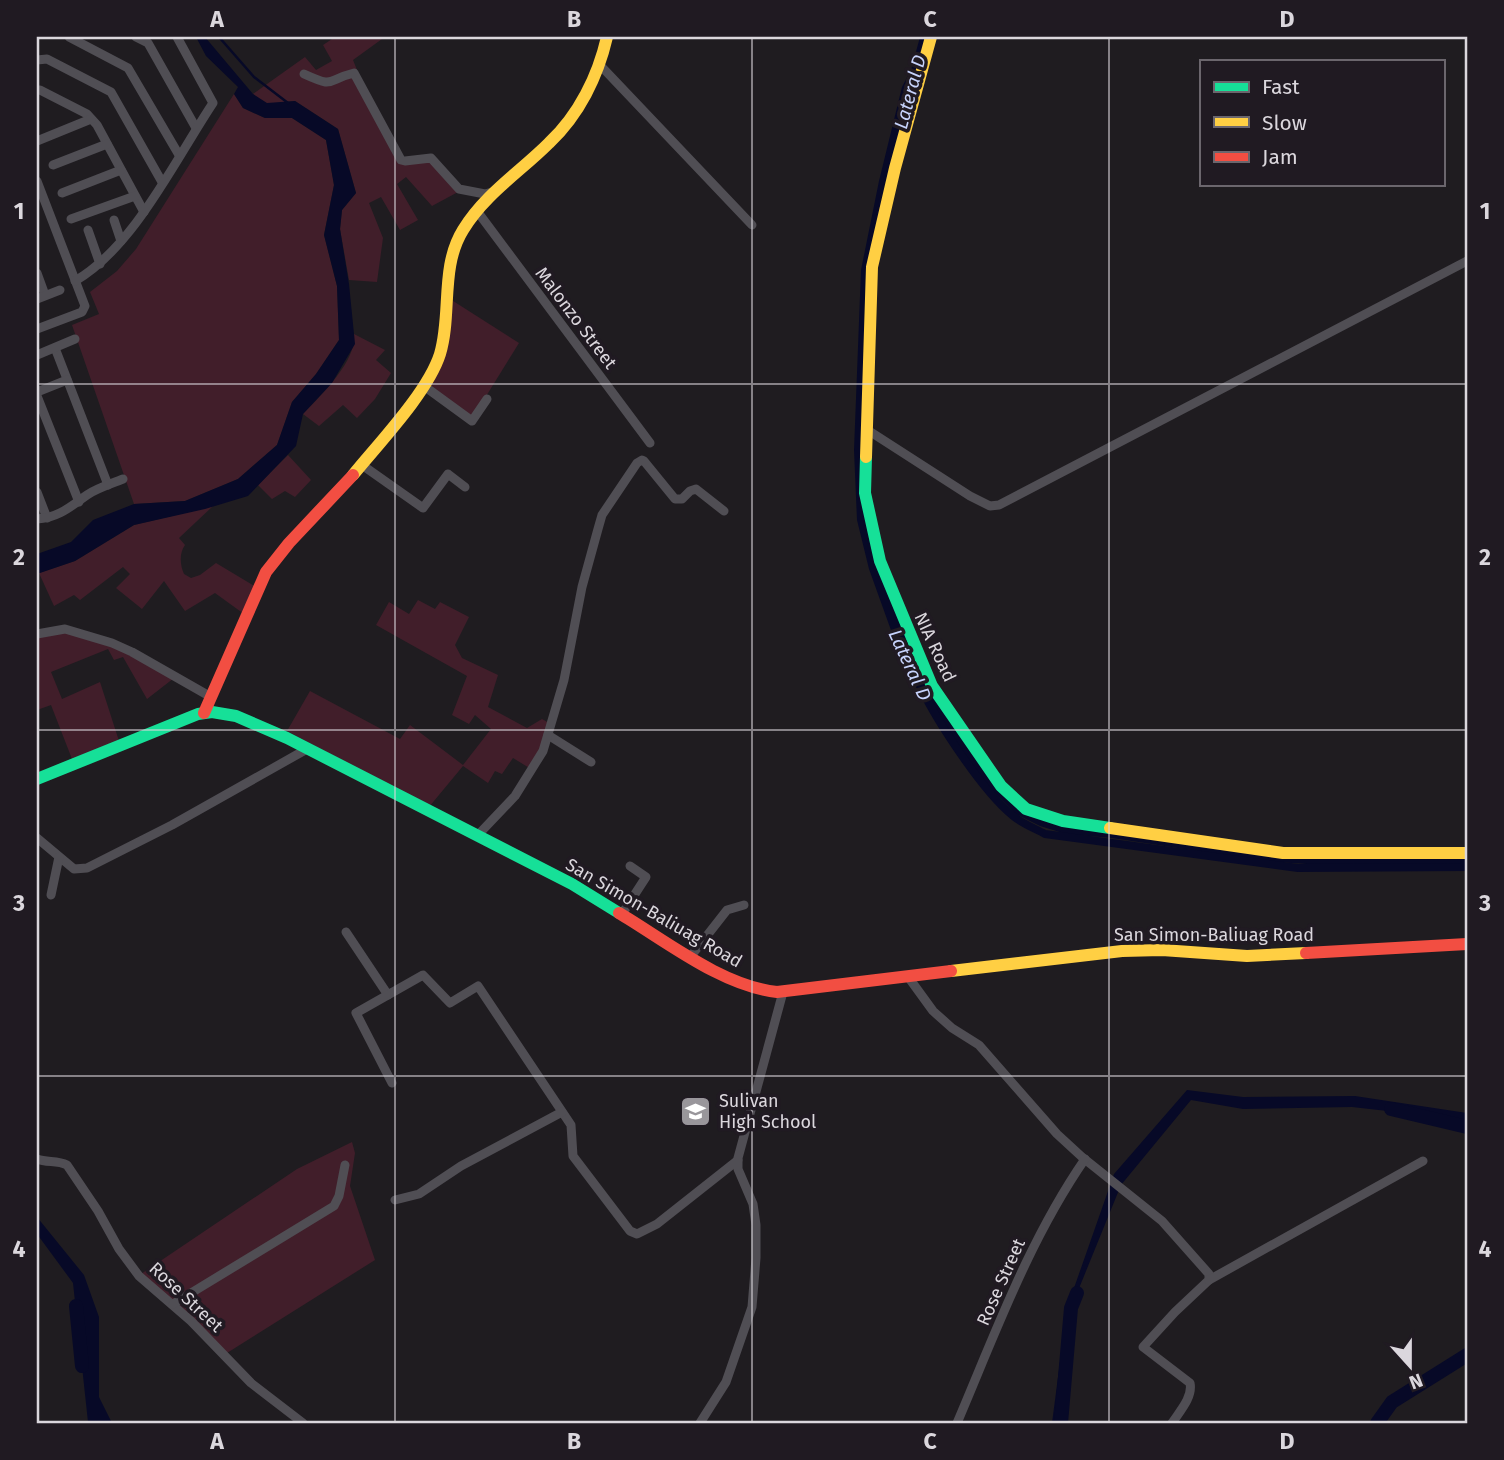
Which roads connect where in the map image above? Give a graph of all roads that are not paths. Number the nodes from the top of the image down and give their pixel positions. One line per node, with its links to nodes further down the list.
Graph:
1 (69, 37): 14 (street)
2 (136, 37): 11 (street)
3 (177, 37): 11 (street)
4 (607, 37): 7 (street)
5 (931, 37): 43 (street, NIA Road)
6 (37, 60): 18 (street)
7 (599, 64): 19 (street); 26 (street)
8 (304, 74): 19 (street)
9 (37, 90): 10 (street)
10 (91, 119): 12 (street); 13 (street)
11 (197, 128): 14 (street)
12 (37, 141)
13 (107, 144): 15 (street); 16 (street)
14 (179, 155): 18 (street)
15 (53, 165)
16 (121, 170): 20 (street); 21 (street)
17 (37, 181): 32 (street)
18 (162, 182): 23 (street)
19 (494, 191): 22 (street)
20 (62, 193)
21 (135, 196): 23 (street); 24 (street)
22 (477, 211): 40 (street); 44 (street, Malonzo Street)
23 (144, 212): 28 (street)
24 (71, 219)
25 (114, 220): 28 (street)
26 (752, 225)
27 (88, 230): 30 (street)
28 (121, 241): 30 (street)
29 (1467, 261): 43 (street)
30 (100, 264): 32 (street)
31 (37, 273): 34 (street)
32 (75, 281): 35 (street)
33 (60, 290): 34 (street)
34 (41, 297)
35 (37, 329)
36 (75, 339): 37 (street)
37 (55, 348): 38 (street); 39 (street)
38 (37, 355)
39 (67, 380): 41 (street); 47 (street)
40 (424, 386): 42 (street); 45 (street)
41 (37, 394): 50 (street)
42 (487, 399)
43 (866, 429): 62 (street, NIA Road)
44 (650, 443)
45 (362, 465): 48 (street); 54 (street)
46 (123, 479): 47 (street)
47 (108, 485): 50 (street)
48 (465, 487)
49 (37, 492): 52 (street)
50 (79, 502): 52 (street)
51 (724, 511): 56 (street)
52 (42, 519)
53 (37, 634): 54 (street)
54 (211, 697): 55 (street)
55 (204, 713): 57 (street, San Simon-Baliuag Road); 59 (street, San Simon-Baliuag Road)
56 (548, 736): 58 (street); 60 (street)
57 (307, 749): 60 (street, San Simon-Baliuag Road); 63 (street)
58 (591, 762)
59 (37, 779)
60 (477, 836): 67 (street, San Simon-Baliuag Road)
61 (37, 838): 63 (street)
62 (1467, 853)
63 (60, 857): 65 (street)
64 (630, 866): 67 (street)
65 (51, 895)
66 (744, 905): 70 (street)
67 (622, 914): 70 (street, San Simon-Baliuag Road)
68 (346, 932): 73 (street)
69 (1467, 944): 71 (street, San Simon-Baliuag Road)
70 (691, 956): 72 (street, San Simon-Baliuag Road)
71 (909, 978): 72 (street, San Simon-Baliuag Road); 77 (street)
72 (783, 992): 78 (street)
73 (388, 995): 74 (street); 75 (street)
74 (392, 1083)
75 (562, 1112): 78 (street); 81 (street)
76 (37, 1159): 83 (street, Rose Street)
77 (1085, 1159): 82 (street); 86 (street, Rose Street)
78 (737, 1160): 85 (street)
79 (1423, 1161): 82 (street)
80 (345, 1165): 83 (street)
81 (396, 1200)
82 (1209, 1280): 87 (street)
83 (173, 1304): 84 (street, Rose Street)
84 (303, 1423)
85 (700, 1423)
86 (957, 1423)
87 (1172, 1423)

